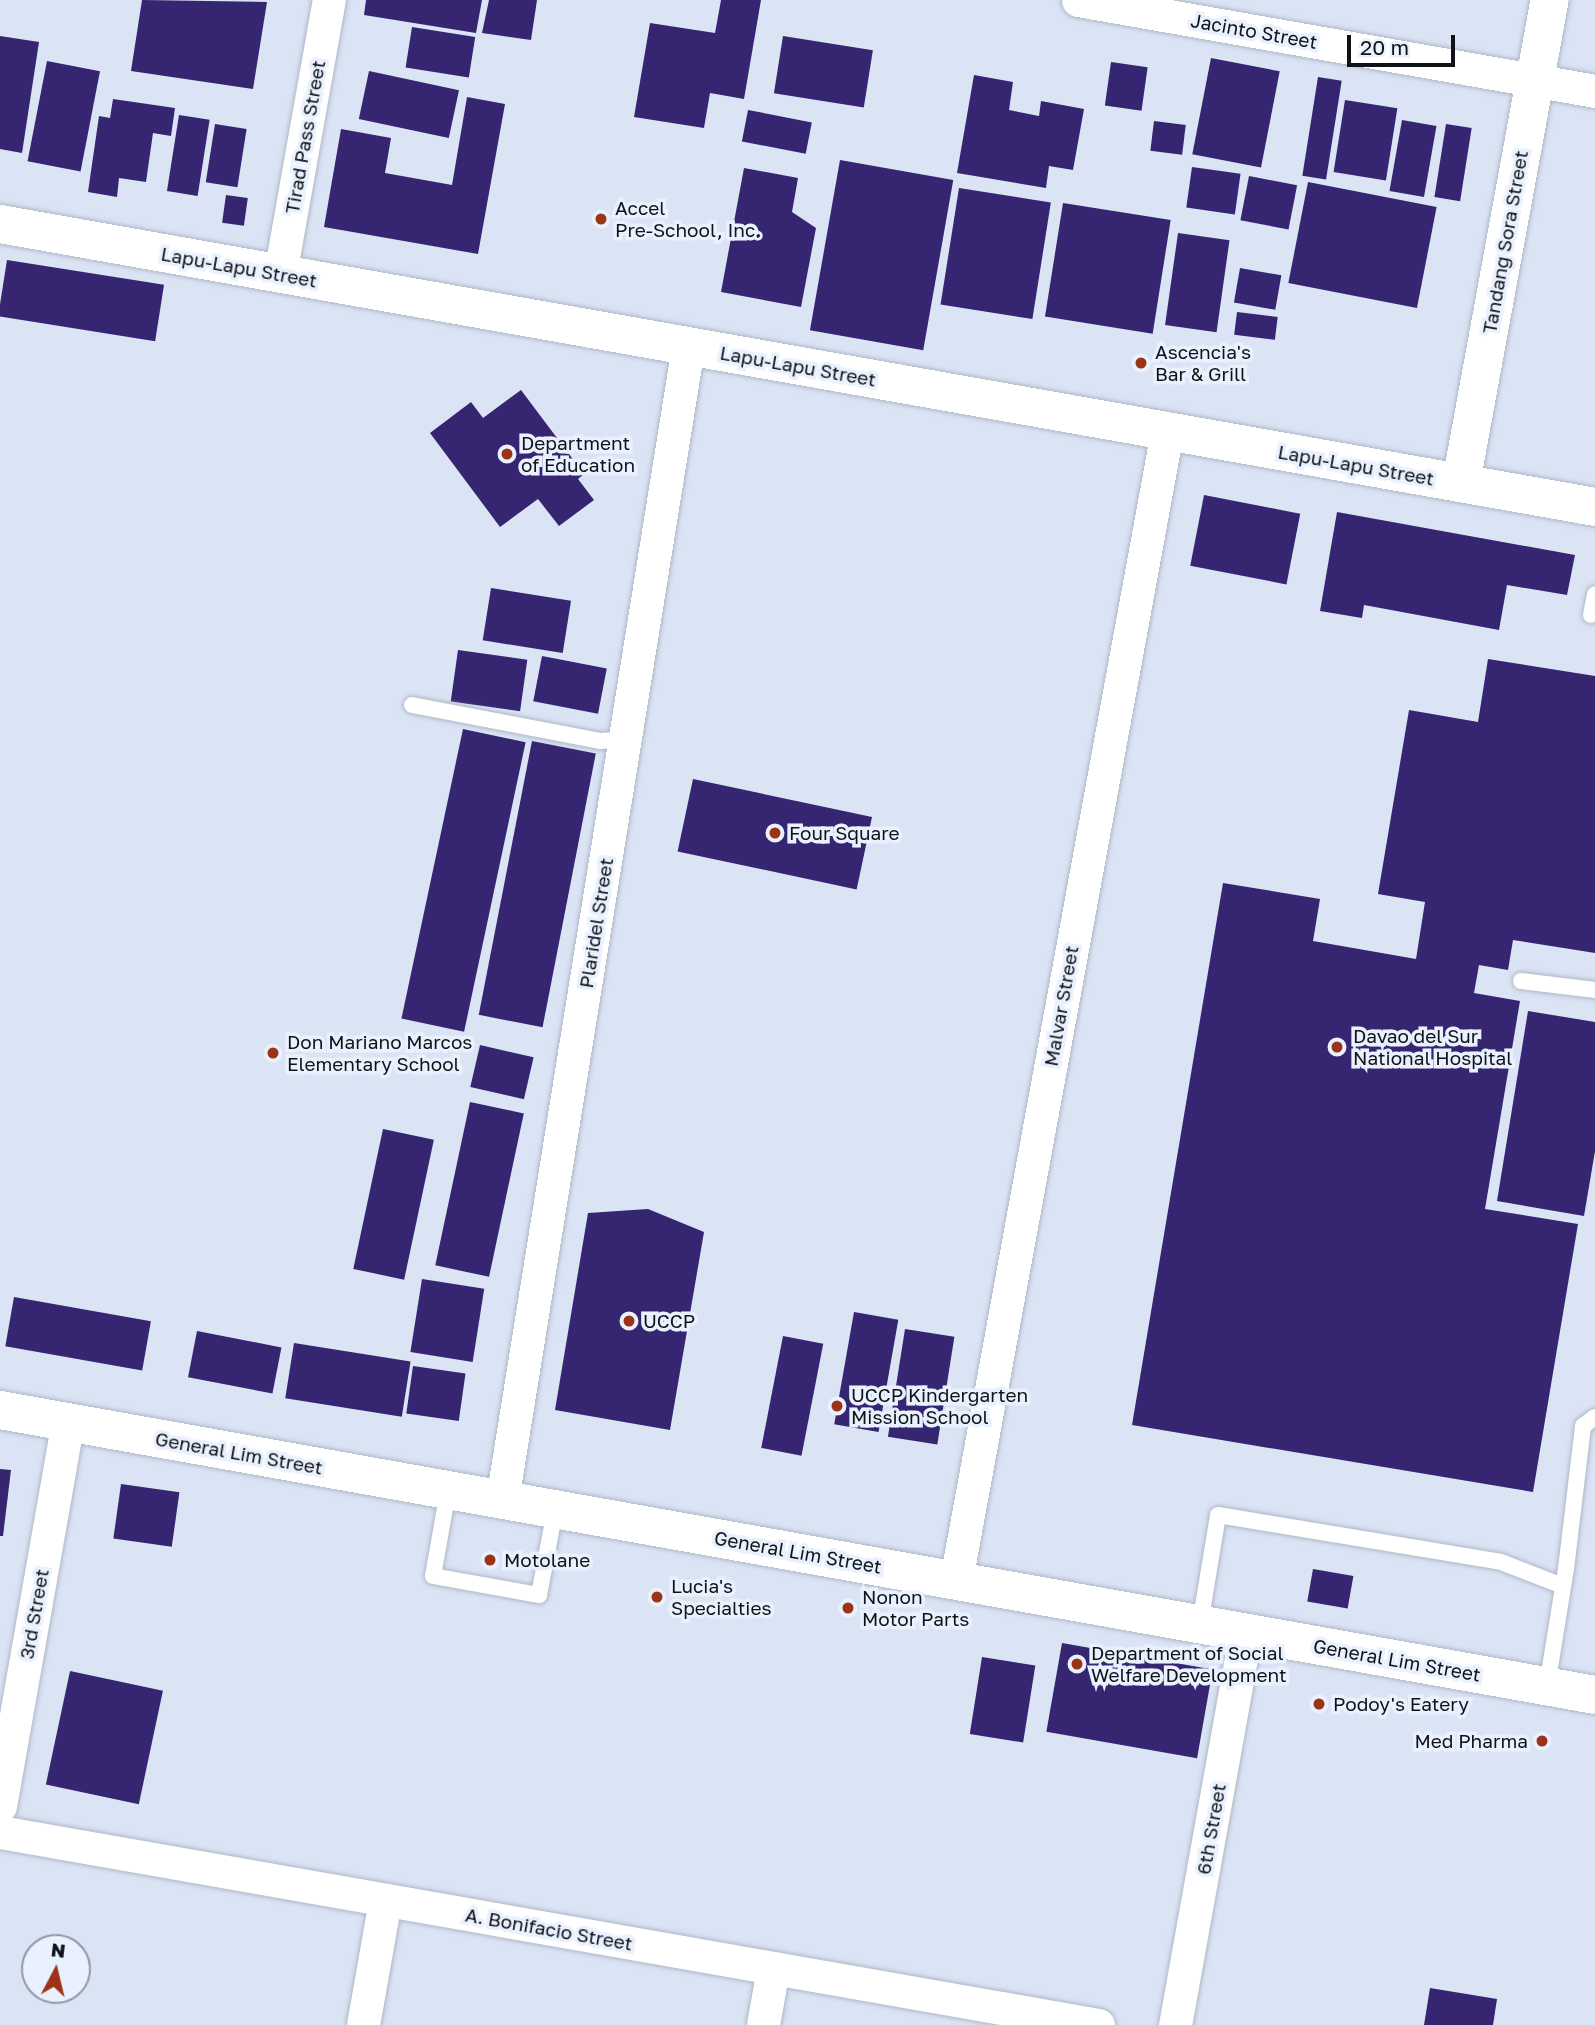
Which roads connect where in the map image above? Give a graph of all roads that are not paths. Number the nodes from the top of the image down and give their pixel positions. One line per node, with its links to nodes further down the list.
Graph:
1 (329, 0): 8 (street, Tirad Pass Street)
2 (1078, 0): 4 (street, Jacinto Street)
3 (1550, 0): 5 (street, Tandang Sora Street)
4 (1137, 5): 5 (street, Jacinto Street)
5 (1535, 81): 6 (street, Jacinto Street); 11 (street, Tandang Sora Street)
6 (1595, 91)
7 (0, 224): 8 (street, Lapu-Lapu Street)
8 (280, 274): 9 (street, Lapu-Lapu Street)
9 (688, 346): 10 (street, Lapu-Lapu Street); 16 (street, Plaridel Street)
10 (1167, 431): 11 (street, Lapu-Lapu Street); 25 (street, Malvar Street)
11 (1461, 483): 12 (street, Lapu-Lapu Street)
12 (1595, 507)
13 (1595, 594): 14 (lane)
14 (1591, 615)
15 (412, 705): 16 (lane)
16 (626, 739): 23 (street, Plaridel Street)
17 (1521, 981): 18 (lane)
18 (1595, 990)
19 (0, 1410): 21 (street, General Lim Street)
20 (1595, 1417): 26 (lane)
21 (68, 1422): 22 (street, General Lim Street); 31 (street, 3rd Street)
22 (448, 1490): 23 (street, General Lim Street); 24 (lane)
23 (502, 1500): 24 (street, General Lim Street)
24 (555, 1508): 25 (street, General Lim Street)
25 (956, 1580): 27 (street, General Lim Street)
26 (1563, 1586): 27 (lane); 29 (lane)
27 (1200, 1623): 28 (street, General Lim Street)
28 (1246, 1632): 29 (street, General Lim Street); 38 (street, 6th Street)
29 (1546, 1687): 30 (street, General Lim Street)
30 (1595, 1695)
31 (0, 1806)
32 (0, 1832): 33 (street, A. Bonifacio Street)
33 (385, 1900): 34 (street, A. Bonifacio Street); 35 (street)
34 (773, 1968): 36 (street); 37 (street, A. Bonifacio Street)
35 (363, 2025)
36 (763, 2025)
37 (1098, 2025)
38 (1175, 2025)

